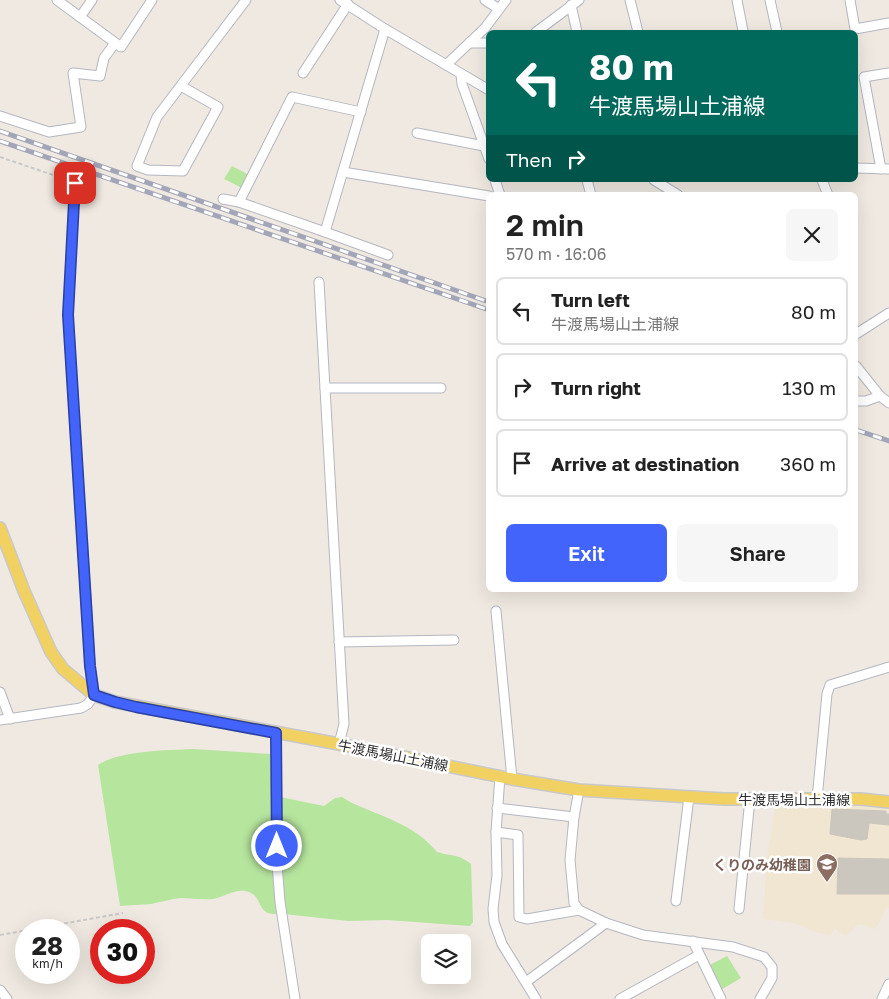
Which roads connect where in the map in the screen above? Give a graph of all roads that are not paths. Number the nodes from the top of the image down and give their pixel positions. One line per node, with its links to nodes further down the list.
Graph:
1 (58, 0): 14 (street)
2 (92, 0): 14 (street)
3 (152, 0): 22 (street)
4 (246, 0): 29 (street)
5 (485, 0): 13 (street)
6 (506, 0): 13 (street)
7 (630, 0): 19 (street)
8 (737, 0): 20 (street)
9 (770, 0): 21 (street)
10 (850, 0): 15 (street)
11 (344, 2): 16 (street); 26 (street)
12 (575, 3): 17 (street); 18 (street)
13 (499, 9): 23 (street)
14 (80, 16): 22 (street)
15 (889, 23)
16 (385, 29): 25 (street); 31 (street)
17 (539, 30)
18 (577, 30)
19 (638, 30)
20 (743, 30)
21 (776, 30)
22 (115, 43): 32 (street)
23 (469, 43): 24 (street); 25 (street)
24 (486, 43)
25 (446, 65): 28 (street)
26 (303, 73)
27 (889, 73): 37 (street)
28 (461, 74): 30 (street); 34 (street)
29 (180, 86): 29 (street)
30 (486, 88)
31 (361, 112): 38 (street); 44 (street)
32 (0, 116)
33 (417, 133): 34 (street)
34 (484, 146): 35 (street)
35 (486, 151)
36 (858, 168): 37 (street)
37 (885, 169)
38 (343, 172): 42 (street); 45 (street)
39 (657, 182): 41 (street)
40 (75, 183): 62 (street)
41 (673, 192)
42 (486, 196)
43 (223, 199): 44 (street)
44 (239, 202): 45 (street)
45 (325, 232): 46 (street)
46 (388, 255)
47 (319, 282): 51 (street)
48 (889, 313): 49 (street)
49 (858, 333)
50 (858, 368): 53 (street)
51 (325, 388): 52 (street); 59 (street)
52 (441, 388)
53 (880, 396): 54 (street); 55 (street)
54 (858, 401)
55 (889, 403)
56 (0, 528): 62 (main road, 牛渡馬場山土浦線)
57 (496, 611): 68 (street)
58 (454, 640): 59 (street)
59 (339, 642): 66 (street)
60 (889, 667): 72 (street)
61 (0, 692): 63 (street)
62 (94, 695): 63 (street); 65 (main road, 牛渡馬場山土浦線)
63 (10, 719): 64 (street)
64 (0, 720)
65 (276, 733): 66 (main road, 牛渡馬場山土浦線); 87 (street)
66 (339, 744): 67 (main road, 牛渡馬場山土浦線)
67 (500, 776): 68 (main road, 牛渡馬場山土浦線); 74 (street)
68 (512, 778): 69 (main road, 牛渡馬場山土浦線)
69 (579, 790): 70 (main road, 牛渡馬場山土浦線); 75 (street)
70 (688, 797): 71 (main road, 牛渡馬場山土浦線); 77 (street)
71 (750, 799): 72 (main road, 牛渡馬場山土浦線); 78 (street)
72 (817, 799): 73 (main road, 牛渡馬場山土浦線)
73 (889, 802)
74 (497, 808): 75 (street); 76 (street)
75 (574, 817): 79 (street)
76 (496, 832): 79 (street); 83 (street)
77 (676, 901)
78 (739, 909)
79 (579, 910): 80 (street)
80 (606, 923): 81 (street); 83 (street)
81 (693, 941): 82 (street); 91 (street)
82 (700, 955): 89 (street); 90 (street)
83 (526, 982): 88 (street)
84 (889, 984): 92 (street)
85 (0, 990): 86 (street)
86 (8, 999)
87 (295, 999)
88 (536, 999)
89 (620, 999)
90 (721, 999)
91 (760, 999)
92 (882, 999)

